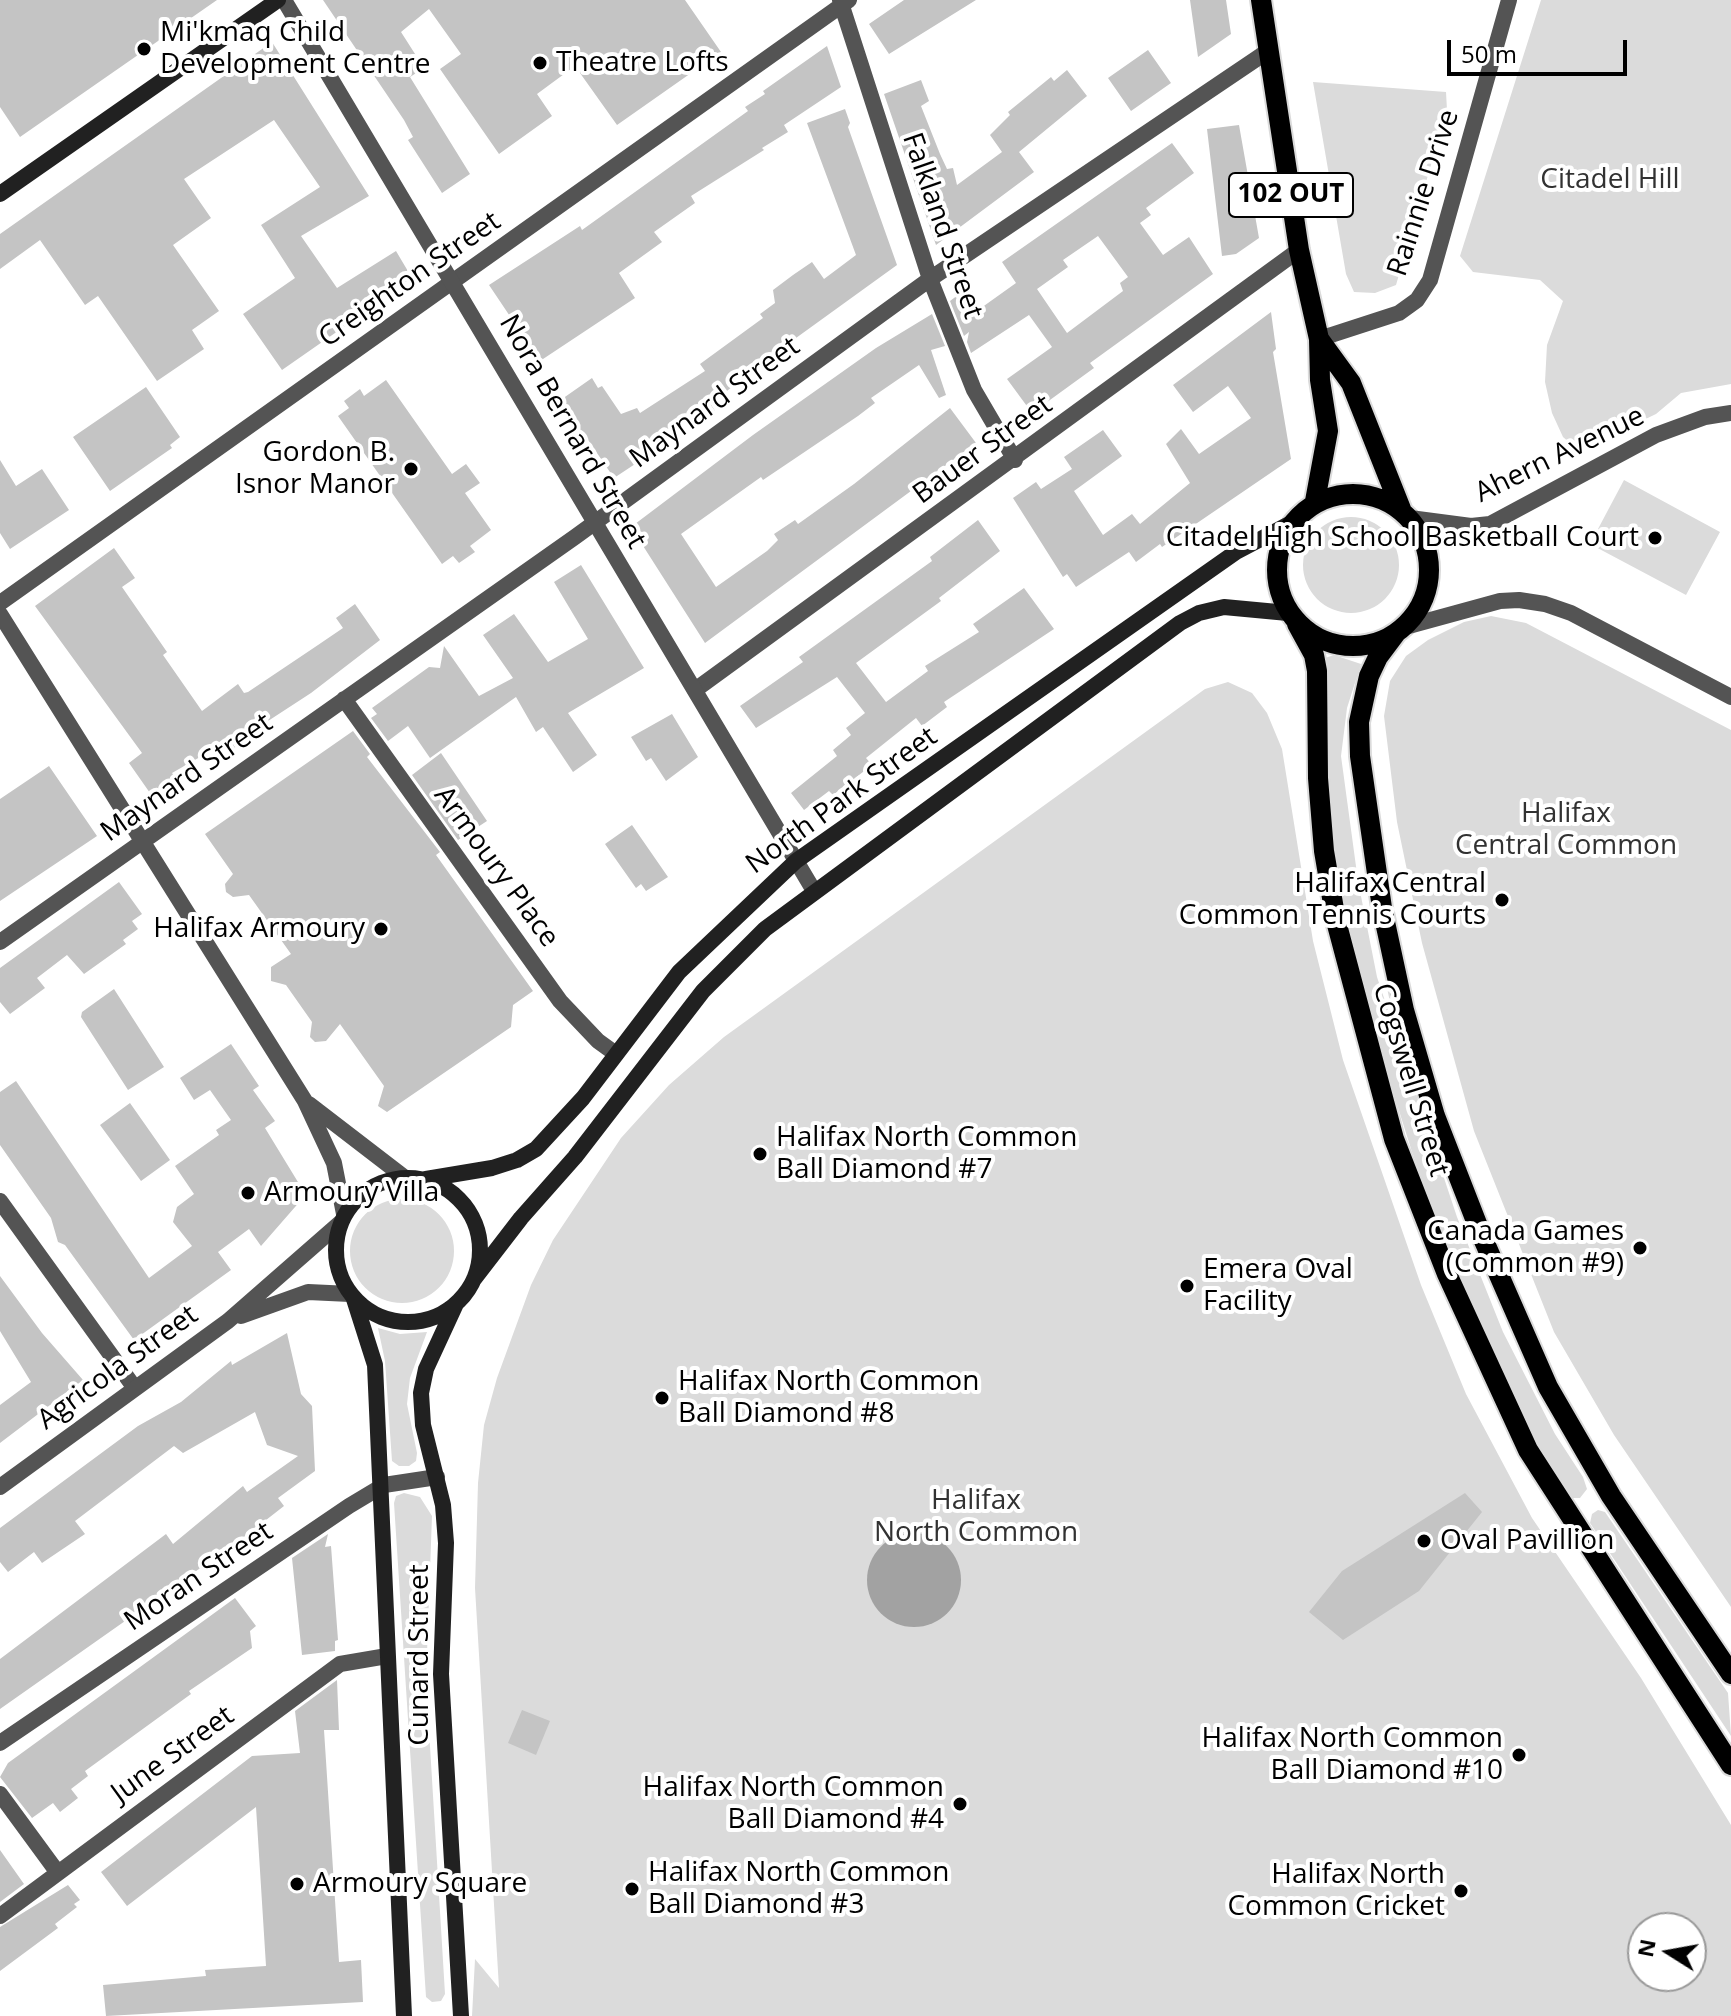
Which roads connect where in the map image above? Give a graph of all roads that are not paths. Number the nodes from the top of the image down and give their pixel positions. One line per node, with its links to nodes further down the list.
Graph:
1 (281, 0): 6 (main road); 9 (street, Nora Bernard Street)
2 (1261, 0): 5 (main road, 102 OUT)
3 (1509, 0): 10 (street, Rainnie Drive)
4 (843, 2): 8 (street, Falkland Street); 9 (street, Creighton Street)
5 (1268, 51): 7 (main road, 102 OUT); 8 (street, Maynard Street)
6 (0, 194)
7 (1299, 250): 10 (main road, 102 OUT); 12 (street, Bauer Street)
8 (930, 279): 12 (street, Falkland Street); 16 (street, Maynard Street)
9 (454, 281): 16 (street, Nora Bernard Street); 17 (street, Creighton Street)
10 (1319, 339): 13 (main road, 102 OUT); 14 (main road)
11 (1731, 413): 14 (street, Ahern Avenue)
12 (1015, 460): 21 (street, Bauer Street)
13 (1315, 501): 14 (main road); 15 (main road)
14 (1405, 514): 20 (main road)
15 (1293, 522): 19 (main road); 25 (main road, North Park Street)
16 (595, 523): 21 (street, Nora Bernard Street); 23 (street, Maynard Street)
17 (0, 603)
18 (0, 614): 24 (street)
19 (1292, 618): 20 (main road); 26 (main road, North Park Street); 45 (main road, Cogswell Street)
20 (1400, 630): 22 (street); 43 (main road, Cogswell Street)
21 (695, 690): 25 (street, Nora Bernard Street)
22 (1731, 697)
23 (344, 699): 24 (street, Maynard Street); 28 (street, Armoury Place)
24 (144, 840): 27 (street, Maynard Street); 29 (street)
25 (796, 861): 26 (street, Nora Bernard Street); 28 (main road, North Park Street)
26 (814, 891): 34 (main road, North Park Street)
27 (0, 942)
28 (616, 1054): 31 (main road, North Park Street)
29 (305, 1101): 30 (street); 33 (street)
30 (404, 1177): 31 (main road); 33 (main road)
31 (426, 1179): 34 (main road)
32 (0, 1201): 38 (street)
33 (342, 1218): 35 (main road); 37 (street, Agricola Street)
34 (474, 1279): 36 (main road)
35 (352, 1296): 36 (main road); 37 (street, Agricola Street); 40 (main road, Cunard Street)
36 (456, 1304): 39 (main road, Cunard Street)
37 (228, 1321): 38 (street, Agricola Street)
38 (134, 1387): 41 (street, Agricola Street)
39 (437, 1477): 40 (street, Moran Street); 50 (main road, Cunard Street)
40 (384, 1485): 42 (main road, Cunard Street); 44 (street, Moran Street)
41 (0, 1487)
42 (387, 1656): 47 (street, June Street); 49 (main road, Cunard Street)
43 (1731, 1674)
44 (0, 1743)
45 (1731, 1765)
46 (0, 1794): 47 (street)
47 (58, 1873): 48 (street, June Street)
48 (0, 1916)
49 (404, 2016)
50 (461, 2016)

